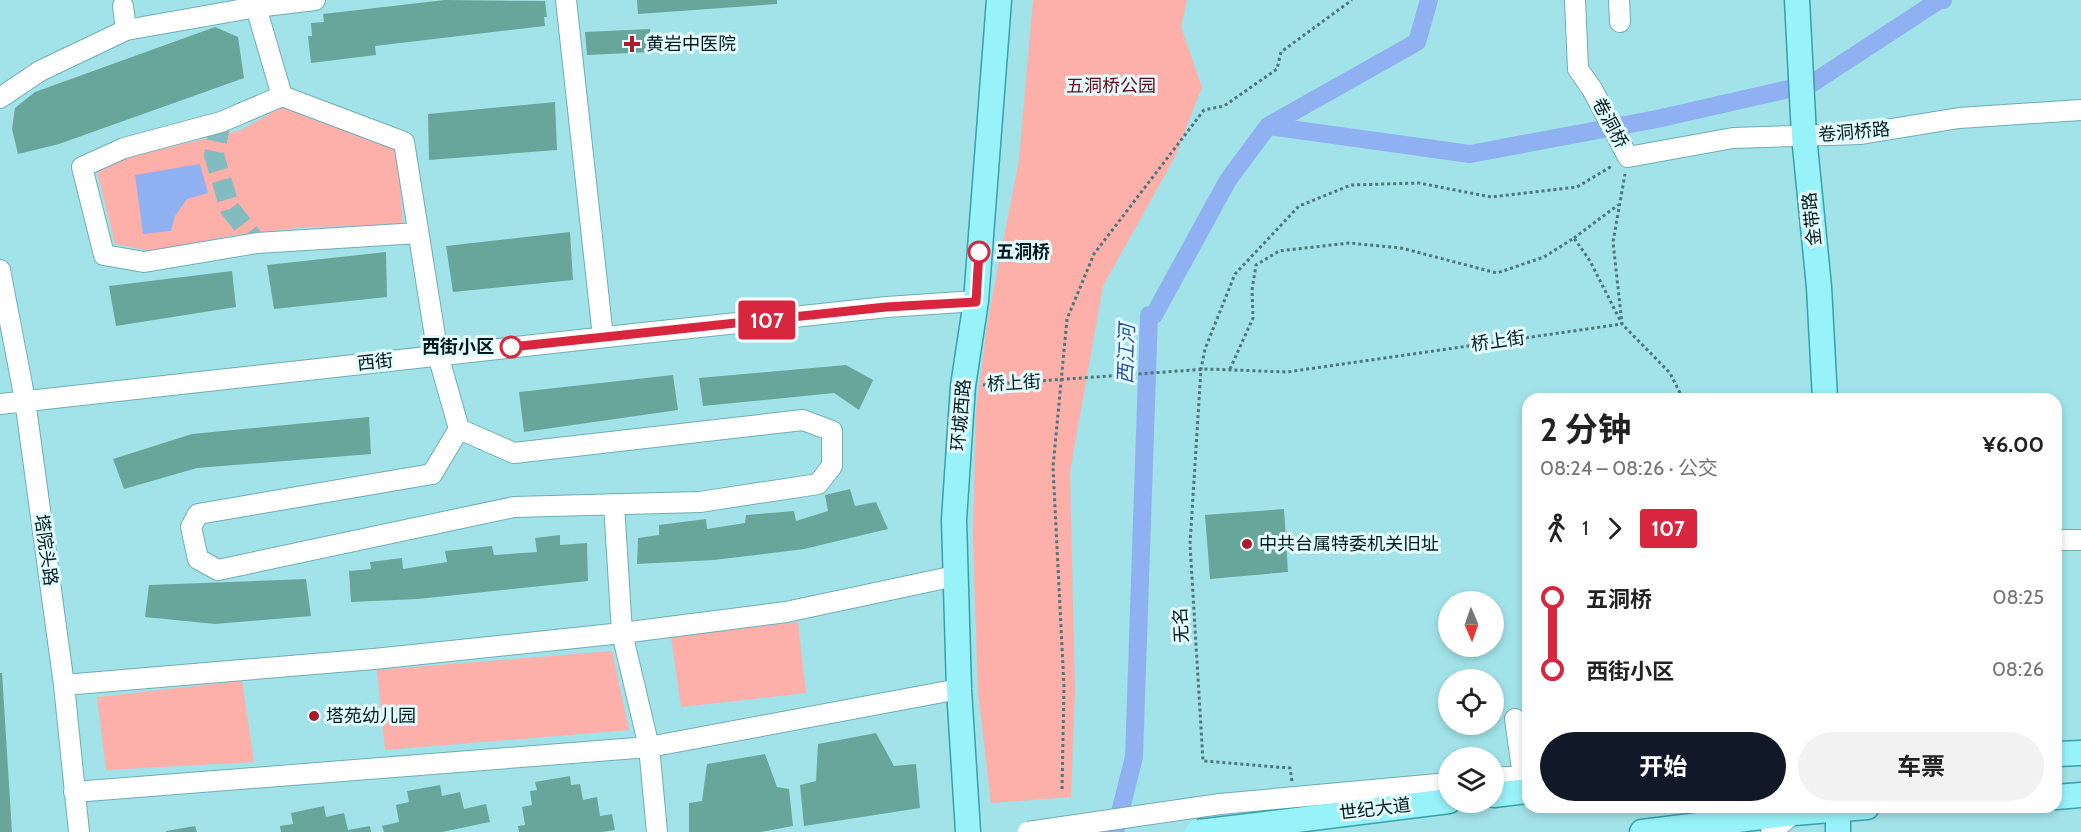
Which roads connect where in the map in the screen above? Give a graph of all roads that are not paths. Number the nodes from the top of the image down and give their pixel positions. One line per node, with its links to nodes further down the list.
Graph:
1 (315, 0): 8 (street)
2 (566, 0): 19 (street)
3 (999, 0): 18 (main road, 环城西路)
4 (1575, 0): 15 (street, 卷洞桥)
5 (1619, 0): 9 (street)
6 (1797, 0): 14 (main road, 金带路)
7 (123, 6): 10 (street)
8 (256, 7): 10 (street); 11 (street)
9 (1620, 22)
10 (126, 30): 12 (street)
11 (282, 96): 16 (street); 16 (street)
12 (0, 98)
13 (2081, 110): 14 (street, 卷洞桥路)
14 (1804, 136): 15 (street, 卷洞桥路); 21 (main road, 金带路)
15 (1628, 157)
16 (418, 232): 20 (street)
17 (0, 270): 22 (street, 塔院头路)
18 (976, 302): 19 (street, 西街); 28 (main road, 环城西路)
19 (603, 337): 20 (street, 西街)
20 (438, 355): 22 (street, 西街); 24 (street)
21 (1825, 393)
22 (26, 400): 23 (street, 西街); 30 (street, 塔院头路)
23 (0, 404)
24 (459, 429): 25 (street); 25 (street)
25 (614, 504): 29 (street)
26 (2062, 540): 27 (street)
27 (2081, 540)
28 (954, 576): 29 (street); 31 (main road, 环城西路)
29 (622, 633): 30 (street); 33 (street)
30 (64, 685): 42 (street, 塔院头路)
31 (959, 689): 33 (street); 51 (main road, 环城西路)
32 (1515, 719): 36 (street)
33 (649, 747): 42 (street); 50 (street)
34 (2081, 753): 35 (main road)
35 (2062, 754)
36 (1522, 755)
37 (1504, 779): 38 (street)
38 (1522, 781)
39 (1522, 783): 41 (main road)
40 (1438, 785): 46 (street)
41 (1504, 791)
42 (74, 792): 49 (street, 塔院头路)
43 (2081, 795): 44 (main road)
44 (2062, 797)
45 (1438, 802): 46 (main road, 世纪大道)
46 (1298, 808): 52 (street, bridge); 53 (main road, 世纪大道, bridge)
47 (1794, 813): 48 (main road); 54 (main road); 55 (street)
48 (1838, 816)
49 (79, 832)
50 (657, 832)
51 (968, 832)
52 (1028, 832)
53 (1198, 832)
54 (1642, 832)
55 (1771, 832)

